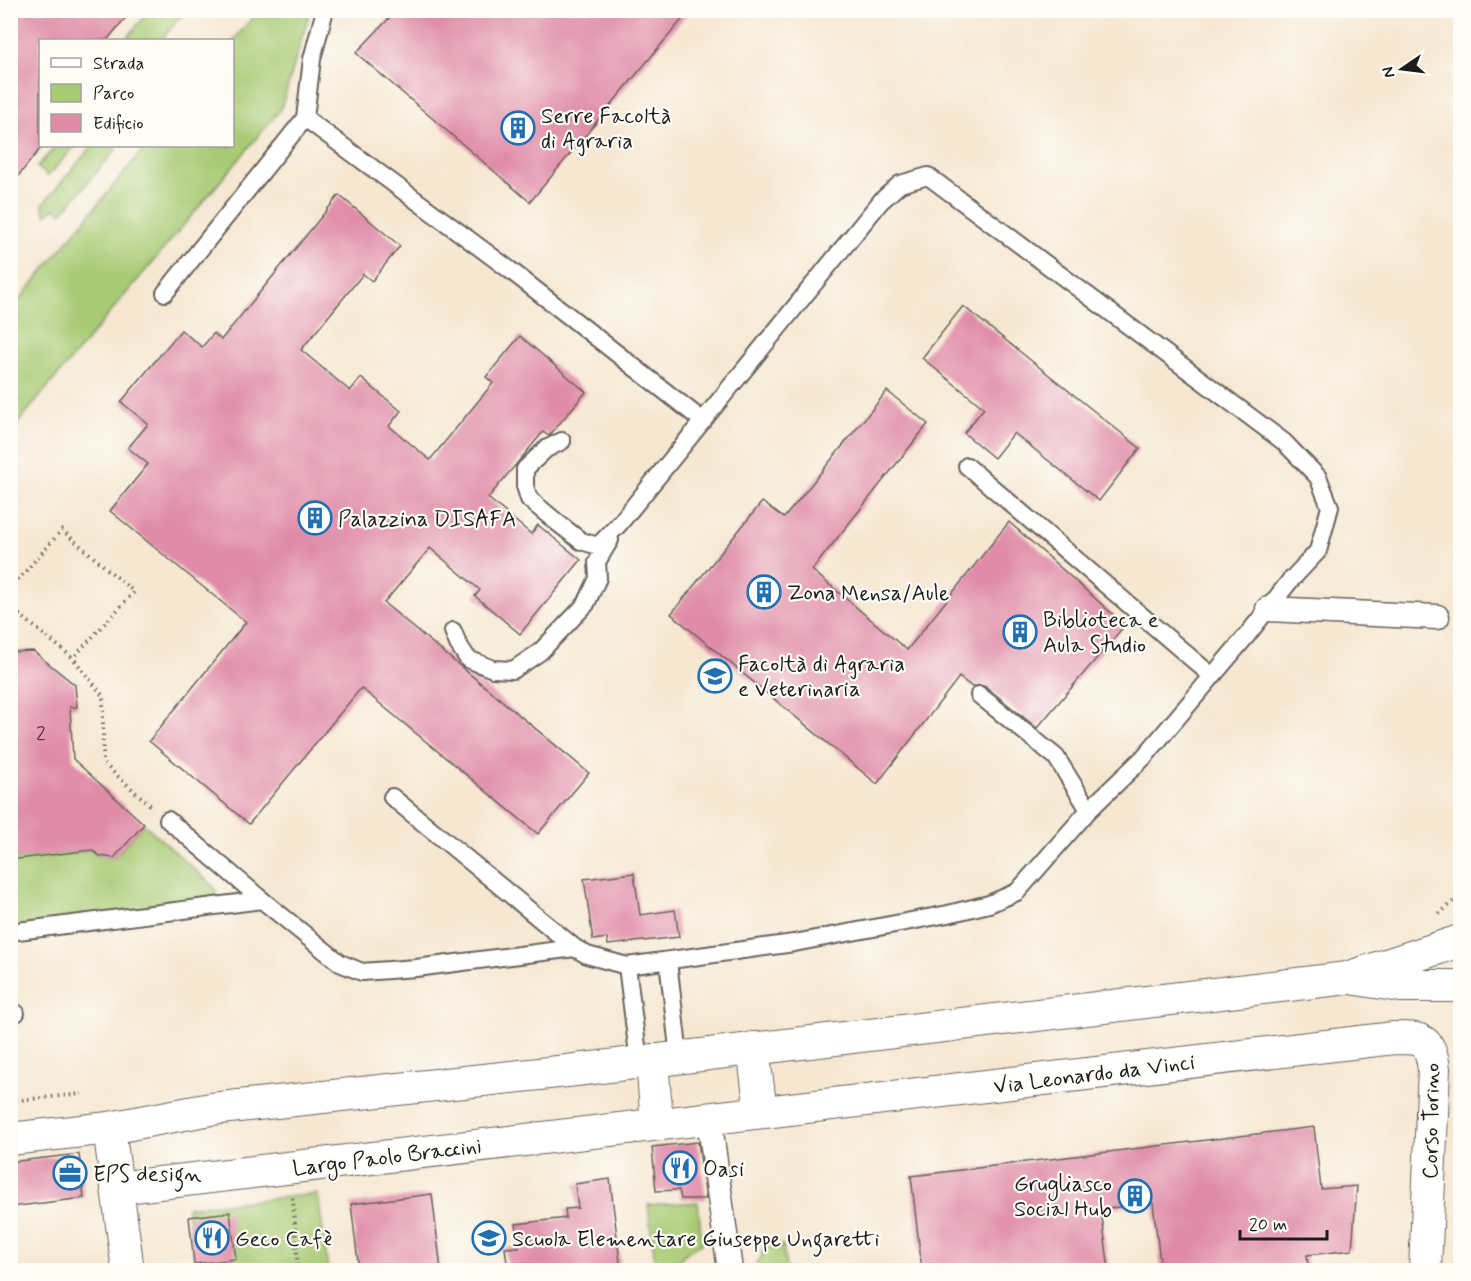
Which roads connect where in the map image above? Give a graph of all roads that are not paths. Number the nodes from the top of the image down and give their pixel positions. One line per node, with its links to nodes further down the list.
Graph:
1 (326, 10): 2 (lane)
2 (305, 118): 3 (lane); 4 (lane)
3 (165, 293)
4 (703, 421): 7 (lane); 8 (lane)
5 (562, 441): 7 (lane)
6 (967, 466): 11 (lane)
7 (620, 523): 10 (lane)
8 (1268, 609): 9 (street); 11 (lane)
9 (1437, 617)
10 (453, 632)
11 (1212, 676): 14 (lane)
12 (979, 695): 14 (lane)
13 (392, 797): 19 (lane)
14 (1089, 810): 20 (lane)
15 (168, 820): 16 (lane)
16 (261, 900): 17 (lane); 19 (lane)
17 (10, 932)
18 (1461, 941): 22 (street)
19 (575, 948): 21 (lane)
20 (668, 961): 21 (lane); 26 (lane)
21 (627, 966): 26 (lane)
22 (1347, 978): 23 (street); 25 (street)
23 (1461, 986)
24 (1426, 1044): 27 (street, Via Leonardo da Vinci); 35 (street, Corso Torino)
25 (753, 1048): 26 (street); 27 (street)
26 (657, 1060): 29 (street); 30 (street)
27 (761, 1112): 28 (street, Largo Paolo Braccini)
28 (709, 1118): 29 (street, Largo Paolo Braccini); 34 (street)
29 (657, 1124): 32 (street, Largo Paolo Braccini)
30 (109, 1128): 31 (street); 32 (street)
31 (10, 1139)
32 (117, 1188): 33 (street)
33 (128, 1270)
34 (730, 1270)
35 (1425, 1270)

